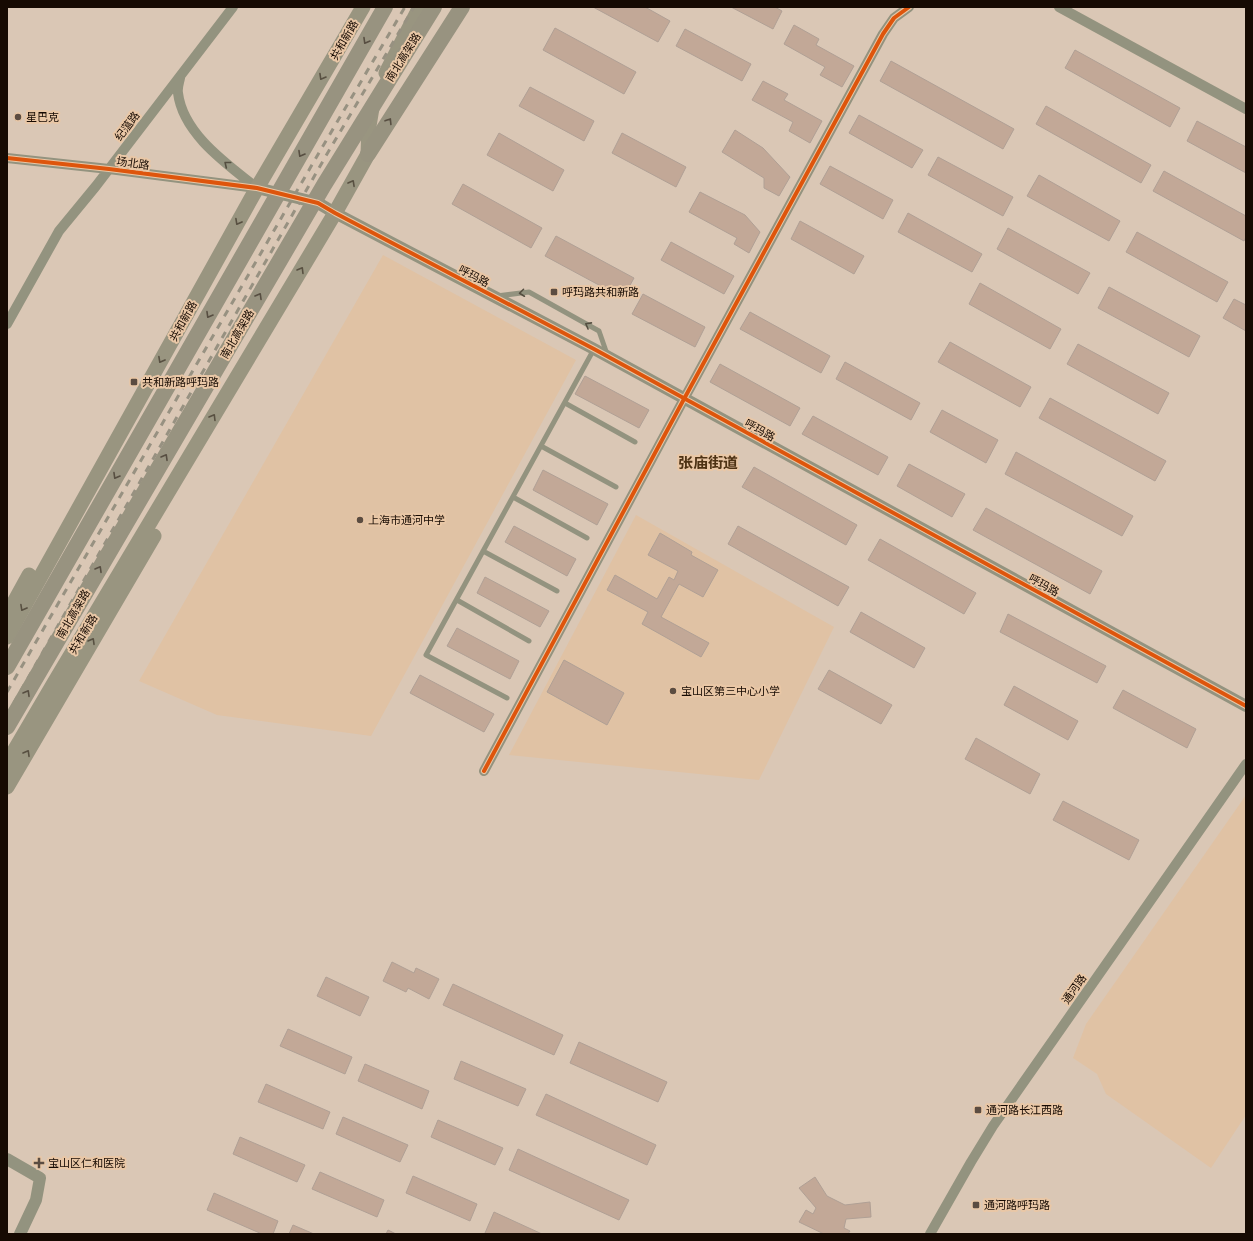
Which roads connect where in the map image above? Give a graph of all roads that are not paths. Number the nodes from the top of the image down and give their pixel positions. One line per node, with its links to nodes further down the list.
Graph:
1 (234, 7): 9 (street, 纪蕰路)
2 (363, 7): 14 (main road, 共和新路, one-way to 14)
3 (385, 7): 35 (highway, one-way to 35, bridge)
4 (420, 7): 11 (main road)
5 (434, 7): 38 (highway, 南北高架路, one-way to 5, bridge)
6 (462, 7): 11 (highway, one-way to 6)
7 (908, 7): 21 (street)
8 (1059, 7): 10 (street)
9 (180, 76): 13 (street, 纪蕰路); 14 (street, one-way to 9)
10 (1246, 109)
11 (368, 154): 15 (main road, 共和新路, one-way to 11)
12 (7, 158): 13 (street, 场北路)
13 (109, 169): 14 (street, 场北路); 17 (street, 纪蕰路)
14 (257, 188): 15 (street, 呼玛路); 20 (main road, 共和新路, one-way to 20)
15 (335, 213): 16 (street, 呼玛路); 23 (main road, 共和新路, one-way to 15)
16 (494, 296): 18 (street, 呼玛路); 19 (lane, one-way to 16)
17 (7, 324)
18 (594, 349): 19 (street, 呼玛路); 22 (lane)
19 (608, 357): 21 (street, 呼玛路)
20 (141, 397): 32 (main road); 33 (main road, 共和新路, one-way to 33)
21 (684, 399): 37 (street, 呼玛路); 41 (street)
22 (565, 403): 24 (lane); 25 (lane)
23 (203, 434): 39 (main road, 共和新路); 42 (main road, one-way to 23)
24 (635, 442)
25 (541, 446): 26 (lane); 27 (lane)
26 (616, 487)
27 (513, 498): 28 (lane); 29 (lane)
28 (587, 538)
29 (483, 551): 30 (lane); 31 (lane)
30 (557, 591)
31 (456, 600): 34 (lane); 36 (lane)
32 (7, 615)
33 (7, 637)
34 (529, 641)
35 (7, 667)
36 (507, 698)
37 (1246, 706)
38 (7, 727)
39 (7, 764)
40 (1246, 764): 45 (street, 通河路)
41 (484, 771)
42 (7, 787)
43 (7, 1159): 44 (street)
44 (20, 1234)
45 (930, 1234)

